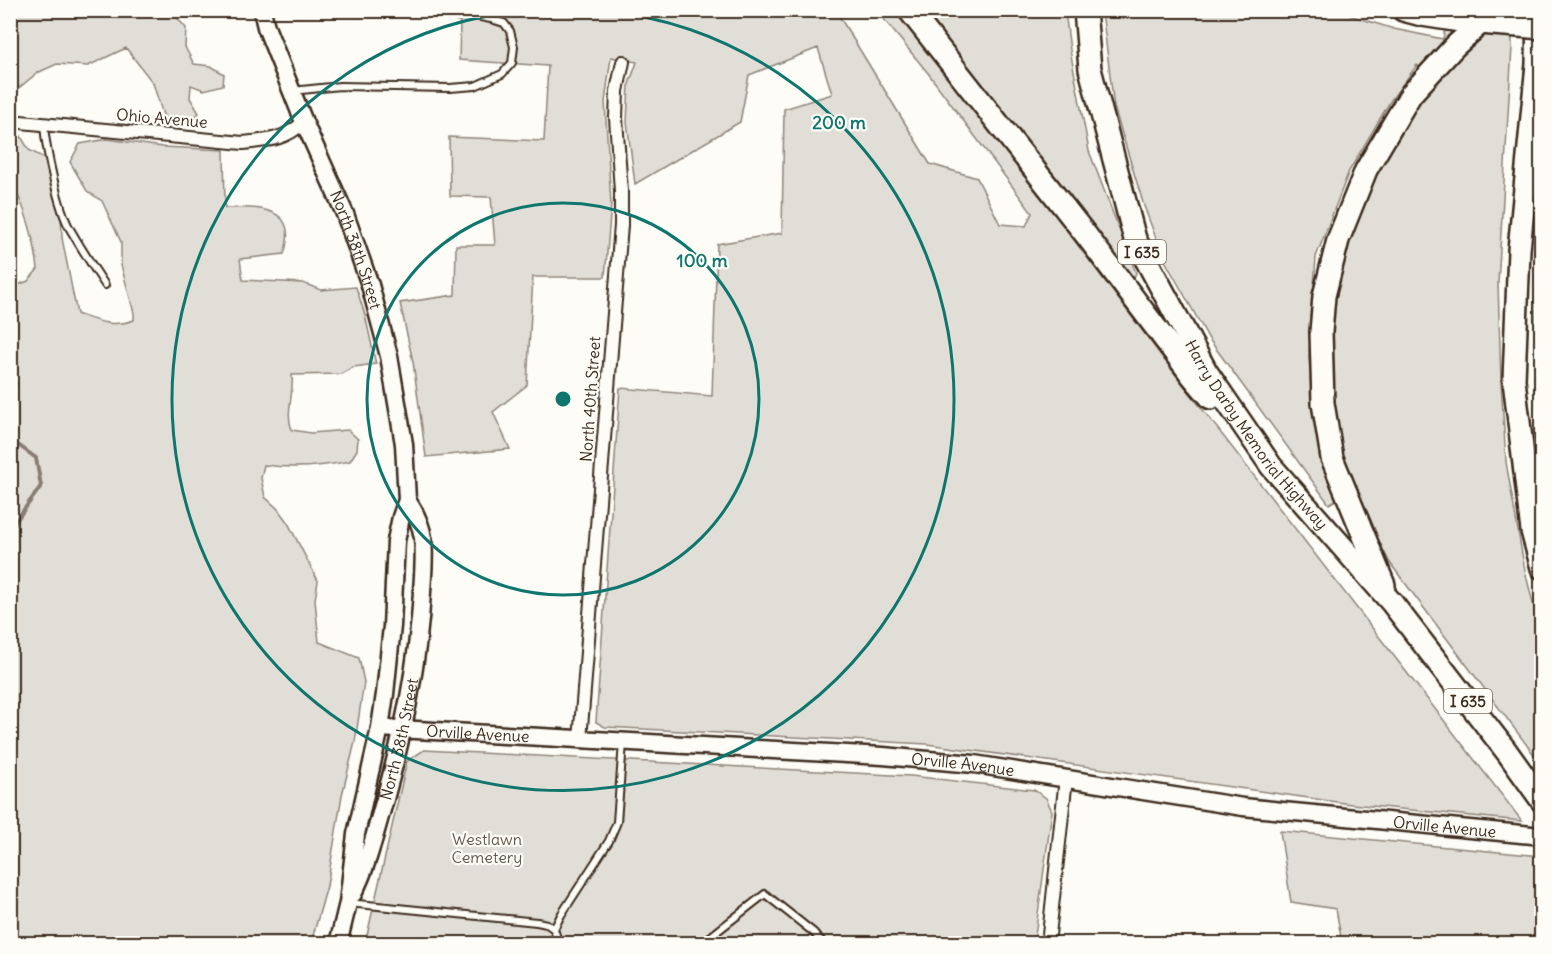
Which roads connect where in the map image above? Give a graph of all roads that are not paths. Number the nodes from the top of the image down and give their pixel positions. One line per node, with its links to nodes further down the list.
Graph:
1 (262, 10): 12 (main road, North 38th Street)
2 (443, 10): 12 (lane)
3 (909, 10): 17 (highway)
4 (1085, 10): 17 (highway, Harry Darby Memorial Highway / I 635)
5 (1494, 10): 20 (highway, bridge)
6 (1527, 10): 11 (highway)
7 (1538, 10): 11 (highway)
8 (1412, 13): 9 (highway, bridge)
9 (1542, 28)
10 (623, 62): 23 (street, North 40th Street)
11 (1537, 64): 19 (highway)
12 (292, 91): 14 (main road, North 38th Street)
13 (10, 121): 15 (street, Ohio Avenue)
14 (304, 122): 15 (street, Ohio Avenue); 18 (main road, North 38th Street)
15 (44, 124): 16 (lane)
16 (105, 285)
17 (1271, 466): 20 (highway, Harry Darby Memorial Highway / I 635)
18 (408, 500): 21 (main road, North 38th Street); 22 (main road, North 38th Street)
19 (1542, 568)
20 (1392, 603): 26 (highway, Harry Darby Memorial Highway / I 635)
21 (380, 728): 22 (main road, Orville Avenue); 28 (main road, North 38th Street)
22 (404, 731): 23 (main road, Orville Avenue); 28 (main road, North 38th Street)
23 (580, 740): 24 (main road, Orville Avenue)
24 (623, 742): 25 (main road, Orville Avenue); 29 (lane)
25 (1066, 778): 27 (main road, Orville Avenue); 34 (street)
26 (1542, 801)
27 (1542, 836)
28 (348, 903): 29 (lane); 30 (main road, North 38th Street)
29 (554, 929): 31 (lane)
30 (338, 944)
31 (559, 944)
32 (701, 944): 33 (lane)
33 (824, 944)
34 (1048, 944)

